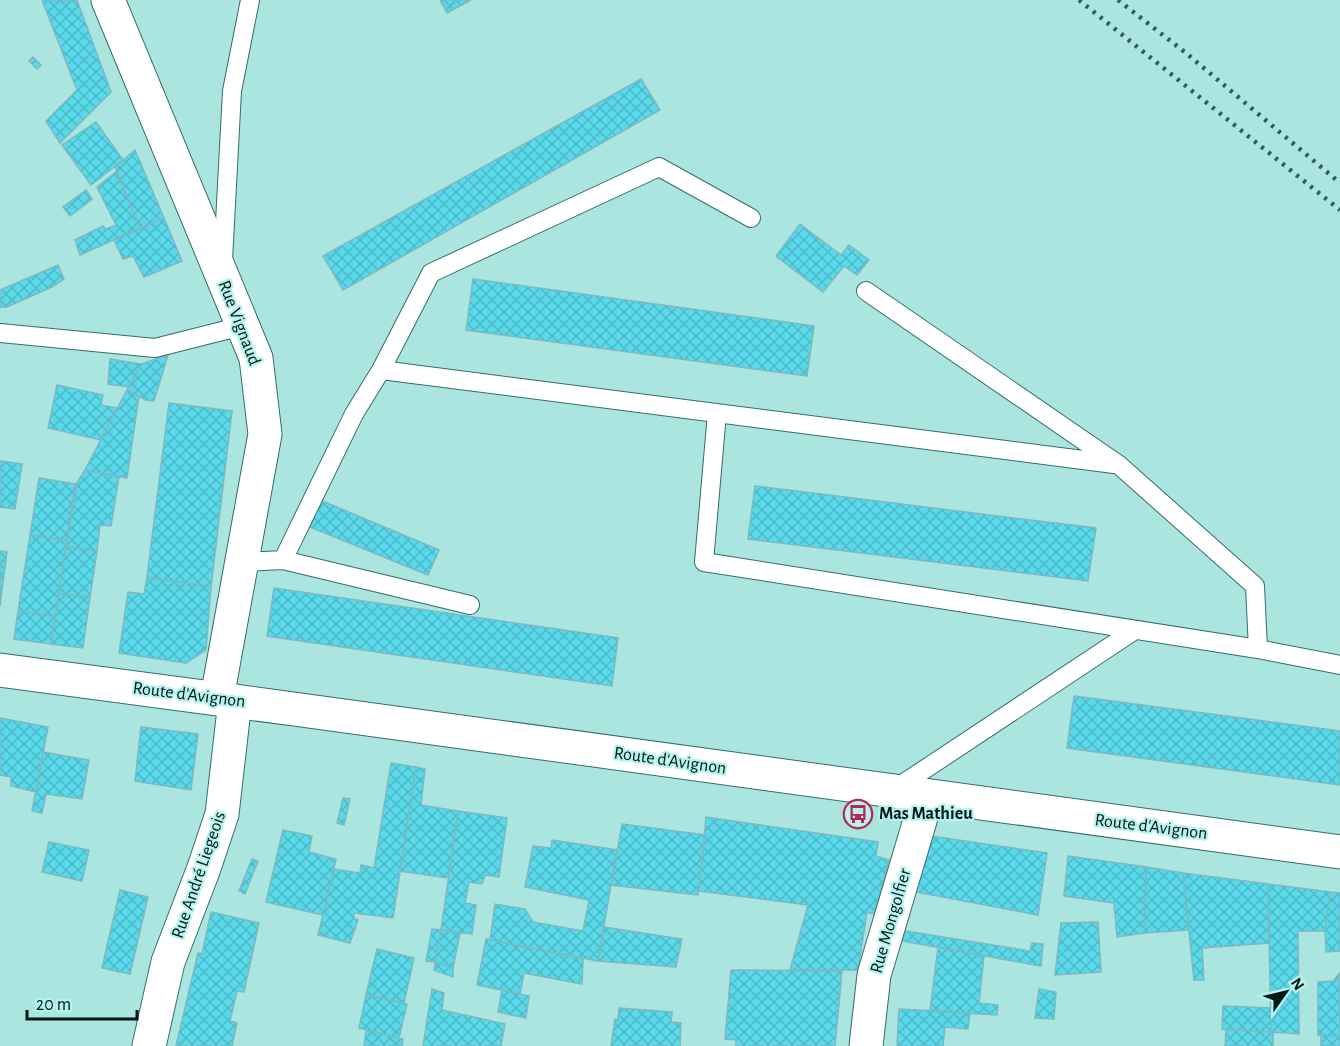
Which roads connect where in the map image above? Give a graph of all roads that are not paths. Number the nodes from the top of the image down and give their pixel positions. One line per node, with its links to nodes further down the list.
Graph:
1 (108, 0): 4 (street, Rue Vignaud)
2 (250, 0): 4 (lane)
3 (751, 218): 8 (lane)
4 (222, 278): 6 (street, Rue Vignaud)
5 (866, 291): 10 (lane)
6 (242, 326): 7 (lane); 12 (street, Rue Vignaud)
7 (0, 333)
8 (381, 370): 9 (lane); 11 (lane)
9 (717, 413): 10 (lane); 14 (lane)
10 (1119, 465): 15 (lane)
11 (283, 560): 12 (lane); 13 (lane)
12 (242, 562): 18 (street, Rue Vignaud)
13 (470, 605)
14 (1136, 630): 15 (lane); 19 (lane)
15 (1258, 649): 16 (lane)
16 (1340, 665)
17 (0, 670): 18 (street, Route d'Avignon)
18 (226, 700): 19 (street, Route d'Avignon); 22 (street, Rue André Liegeois)
19 (890, 792): 20 (street, Route d'Avignon)
20 (927, 797): 21 (street, Route d'Avignon); 23 (street, Rue Mongolfier)
21 (1340, 852)
22 (149, 1046)
23 (866, 1046)

